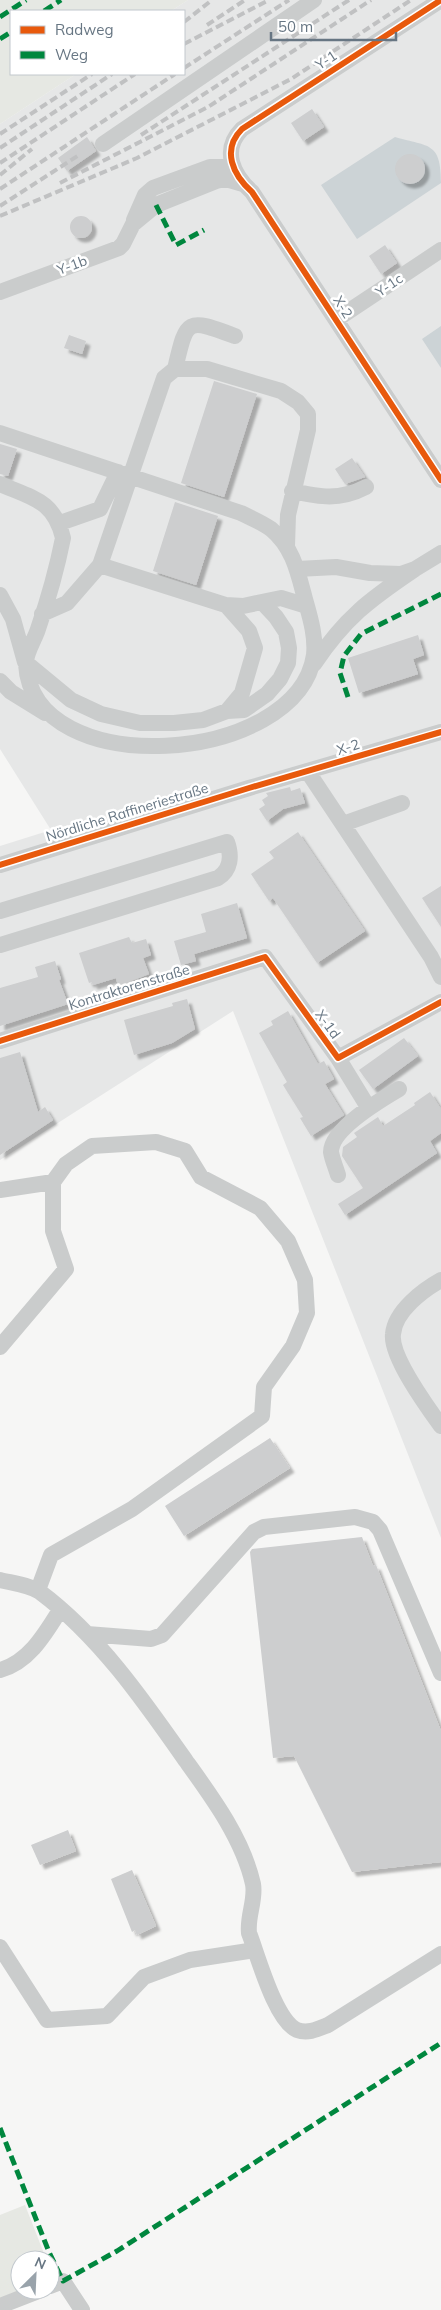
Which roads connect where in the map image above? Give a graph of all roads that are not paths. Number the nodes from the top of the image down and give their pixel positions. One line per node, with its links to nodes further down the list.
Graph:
1 (314, 0): 3 (street)
2 (441, 0): 4 (street, Y-1)
3 (103, 144)
4 (239, 178): 6 (street, Y-1b); 7 (street, X-2)
5 (441, 250): 7 (street, Y-1c)
6 (0, 292)
7 (336, 319): 12 (street, X-2)
8 (235, 336): 9 (street)
9 (175, 369): 11 (street); 15 (street)
10 (0, 433): 11 (street)
11 (125, 475): 16 (street); 17 (street); 19 (street)
12 (441, 480)
13 (0, 484): 16 (street)
14 (366, 487): 15 (street)
15 (292, 491): 17 (street)
16 (60, 523): 26 (street)
17 (288, 546): 20 (street)
18 (441, 553): 21 (street)
19 (100, 565): 24 (street); 26 (street)
20 (297, 568): 21 (street); 25 (street)
21 (415, 569): 28 (street)
22 (0, 595): 27 (street)
23 (262, 602): 24 (street); 25 (street); 30 (street)
24 (226, 605): 30 (street)
25 (307, 606): 28 (street)
26 (42, 614): 27 (street)
27 (25, 662): 30 (street); 31 (street)
28 (306, 674): 31 (street)
29 (0, 681): 31 (street)
30 (227, 711)
31 (53, 718)
32 (441, 732): 33 (street, X-2)
33 (308, 772): 34 (street, X-2); 36 (street)
34 (262, 784): 37 (street, Nördliche Raffineriestraße)
35 (402, 803): 36 (street)
36 (343, 824): 40 (street)
37 (0, 864)
38 (0, 911): 39 (street)
39 (0, 945)
40 (436, 954): 42 (street)
41 (266, 957): 44 (street, Kontraktorenstraße); 45 (street, X-1d)
42 (441, 977)
43 (441, 1002): 45 (street, X-1d)
44 (0, 1040)
45 (338, 1058): 47 (street)
46 (400, 1089): 47 (street)
47 (368, 1107): 48 (street)
48 (338, 1175)
49 (53, 1182): 50 (street); 52 (street); 55 (street)
50 (0, 1190)
51 (441, 1280): 53 (street)
52 (0, 1347)
53 (441, 1426)
54 (0, 1580): 55 (street)
55 (38, 1590): 56 (street)
56 (60, 1610): 57 (street); 58 (street)
57 (87, 1634): 59 (street); 61 (street)
58 (0, 1670)
59 (441, 1673)
60 (0, 1947): 61 (street)
61 (255, 1950): 62 (street)
62 (441, 1954)
63 (60, 2287): 66 (street)
64 (15, 2300): 65 (street)
65 (0, 2306)
66 (82, 2310)

